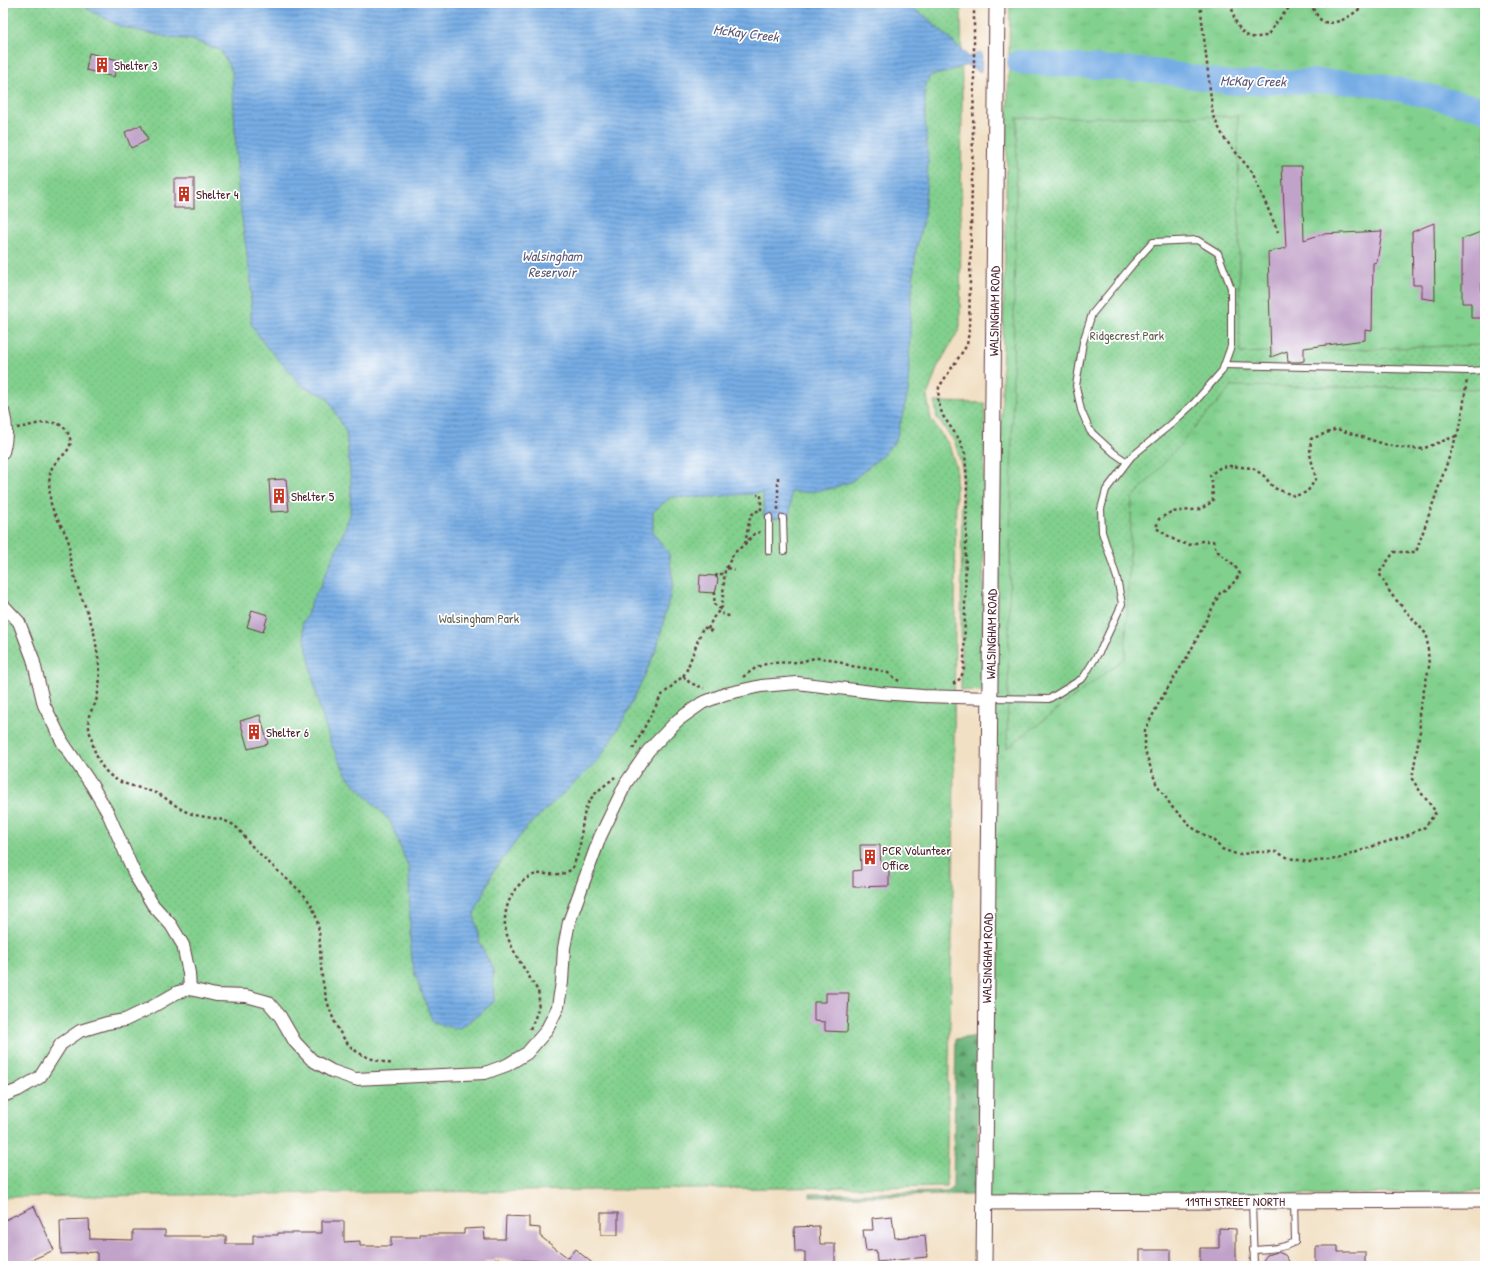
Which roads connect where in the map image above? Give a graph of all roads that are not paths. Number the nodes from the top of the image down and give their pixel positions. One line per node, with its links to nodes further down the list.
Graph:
1 (997, 3): 12 (street, WALSINGHAM ROAD)
2 (1224, 365): 3 (lane); 6 (lane); 6 (lane)
3 (1485, 370)
4 (3, 411): 5 (street)
5 (3, 452)
6 (1127, 462): 12 (lane)
7 (769, 517): 9 (lane)
8 (783, 518): 10 (lane)
9 (769, 551)
10 (784, 551)
11 (3, 605): 13 (street)
12 (990, 698): 13 (street); 18 (street, WALSINGHAM ROAD)
13 (190, 989): 14 (street)
14 (3, 1096)
15 (1485, 1200): 17 (street, 119TH STREET NORTH)
16 (1252, 1201): 17 (street, 119TH STREET NORTH); 18 (street, 119TH STREET NORTH); 19 (lane)
17 (1294, 1201): 19 (lane)
18 (985, 1202): 20 (street, WALSINGHAM ROAD)
19 (1253, 1250): 21 (lane)
20 (984, 1266)
21 (1254, 1266)

